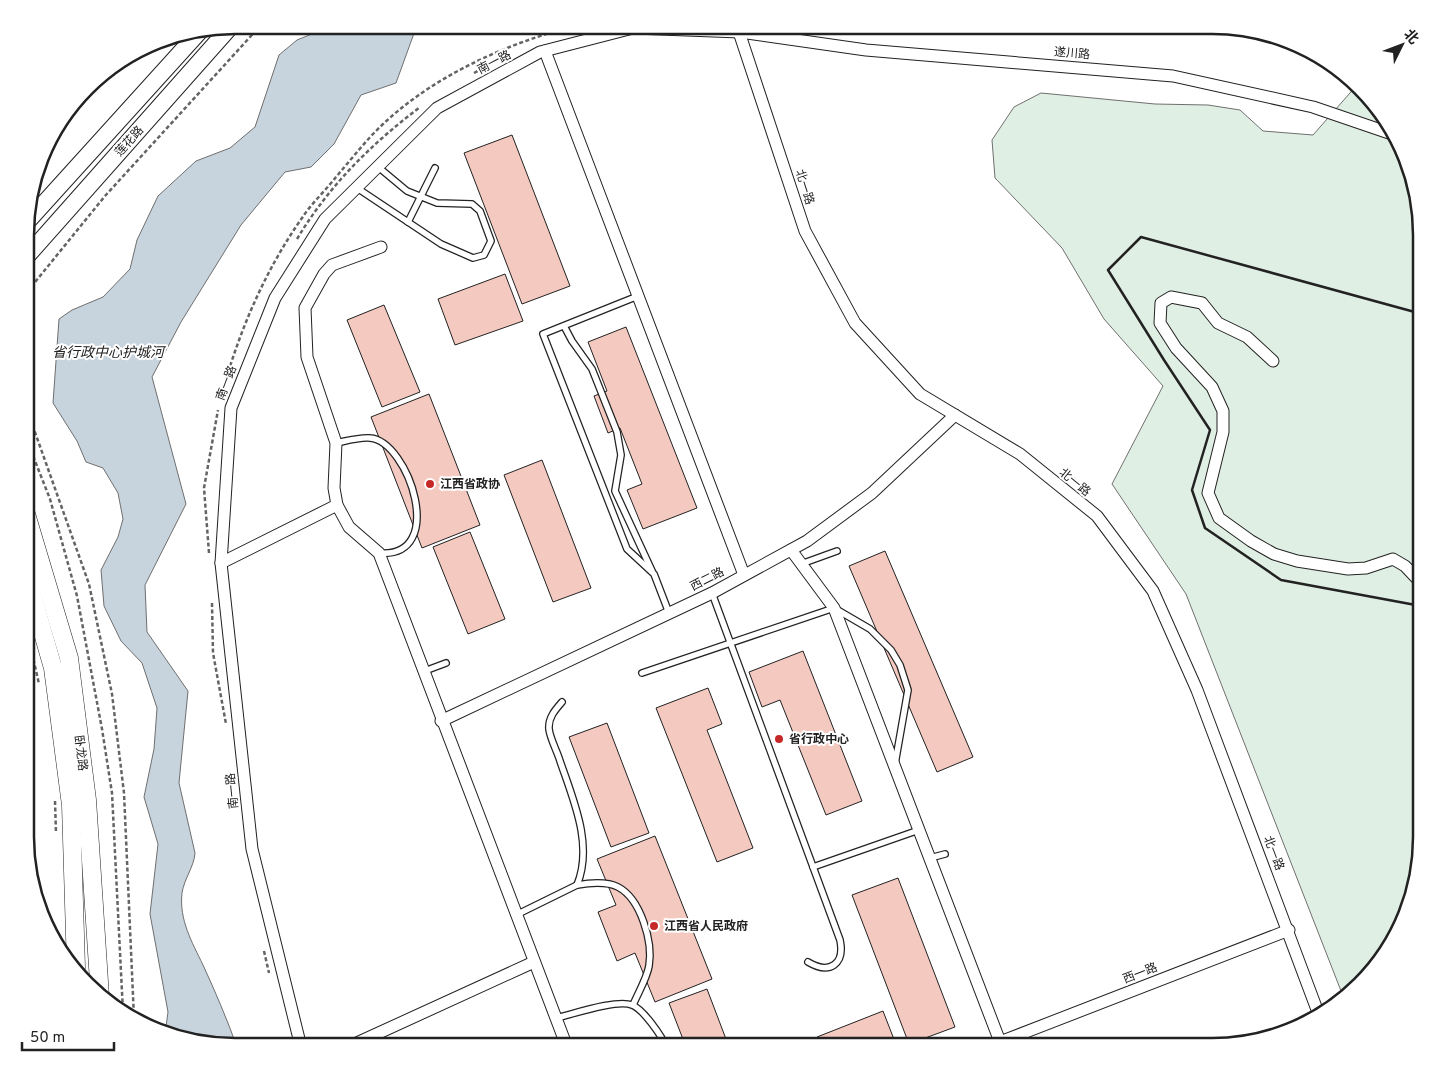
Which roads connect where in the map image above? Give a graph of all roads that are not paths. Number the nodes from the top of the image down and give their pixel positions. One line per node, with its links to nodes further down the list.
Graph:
1 (224, 34): 15 (main road, 莲花路)
2 (610, 34): 6 (street, 南一路)
3 (740, 34): 19 (street, 北一路)
4 (768, 34): 7 (street, 遂川路)
5 (193, 38): 12 (main road, 莲花路)
6 (545, 51): 8 (street, 南一路); 16 (street)
7 (1384, 131)
8 (377, 166): 10 (street, 南一路); 11 (lane)
9 (435, 168): 11 (lane)
10 (356, 187): 13 (lane); 26 (street, 南一路)
11 (421, 196): 13 (lane); 13 (lane)
12 (35, 214)
13 (408, 222)
14 (381, 247): 20 (street)
15 (34, 248)
16 (638, 296): 17 (lane); 30 (street)
17 (564, 326): 28 (lane); 28 (lane)
18 (1274, 361): 29 (street)
19 (955, 415): 23 (street, 西二路); 48 (street, 北一路)
20 (336, 443): 21 (street); 25 (lane)
21 (336, 505): 25 (street); 26 (street)
22 (34, 541): 52 (main road, 卧龙路)
23 (791, 550): 27 (street); 30 (street, 西二路)
24 (837, 551): 27 (lane)
25 (379, 553): 37 (street)
26 (221, 563): 56 (street, 南一路)
27 (801, 564): 33 (street)
28 (654, 574): 34 (lane)
29 (1413, 574)
30 (744, 575): 31 (street, 西二路)
31 (712, 593): 34 (street, 西二路); 35 (lane)
32 (34, 603): 49 (main road, 卧龙路)
33 (834, 608): 35 (lane); 41 (street); 41 (lane)
34 (669, 613): 40 (street, 西二路)
35 (731, 643): 38 (lane); 45 (lane)
36 (446, 662): 37 (lane)
37 (422, 672): 40 (street)
38 (642, 673)
39 (562, 702): 46 (lane)
40 (441, 721): 47 (street)
41 (895, 766): 42 (street)
42 (919, 830): 44 (street); 45 (lane)
43 (945, 854): 44 (lane)
44 (930, 858): 60 (street)
45 (813, 868): 51 (lane)
46 (577, 884): 47 (lane); 53 (lane)
47 (516, 915): 50 (street)
48 (1289, 930): 54 (street, 北一路); 61 (street, 西一路)
49 (76, 961)
50 (534, 962): 55 (street); 57 (street)
51 (808, 962)
52 (99, 985)
53 (633, 1005): 55 (lane); 59 (lane)
54 (1317, 1009)
55 (556, 1018): 58 (street)
56 (299, 1038)
57 (368, 1038)
58 (564, 1038)
59 (660, 1038)
60 (999, 1038)
61 (1016, 1038)

